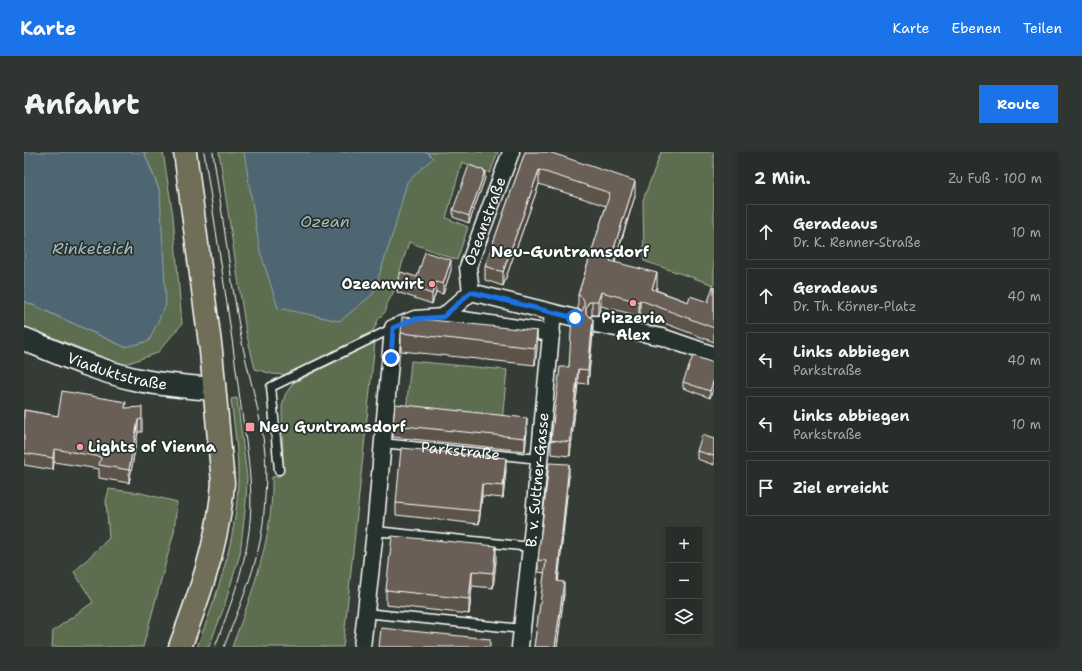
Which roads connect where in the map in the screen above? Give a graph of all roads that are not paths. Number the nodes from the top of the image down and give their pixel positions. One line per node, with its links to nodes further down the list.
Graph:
1 (185, 152): 12 (main road)
2 (511, 152): 3 (street, Ozeanstraße)
3 (471, 292): 4 (street); 5 (street)
4 (553, 313): 6 (street); 9 (street, B. v. Suttner-Gasse)
5 (443, 317): 8 (street); 9 (street)
6 (575, 318)
7 (595, 324): 11 (street)
8 (393, 328): 13 (street); 15 (lane)
9 (552, 333): 14 (street, B. v. Suttner-Gasse)
10 (24, 340): 12 (street, Viaduktstraße)
11 (714, 355)
12 (214, 389): 20 (main road)
13 (382, 444): 14 (lane, Parkstraße); 16 (street)
14 (539, 459): 17 (street, B. v. Suttner-Gasse)
15 (280, 470)
16 (375, 531): 17 (lane); 18 (street)
17 (531, 547): 19 (street, B. v. Suttner-Gasse)
18 (365, 613): 19 (lane); 21 (street)
19 (522, 629): 22 (street, B. v. Suttner-Gasse)
20 (180, 647)
21 (362, 647)
22 (520, 647)

